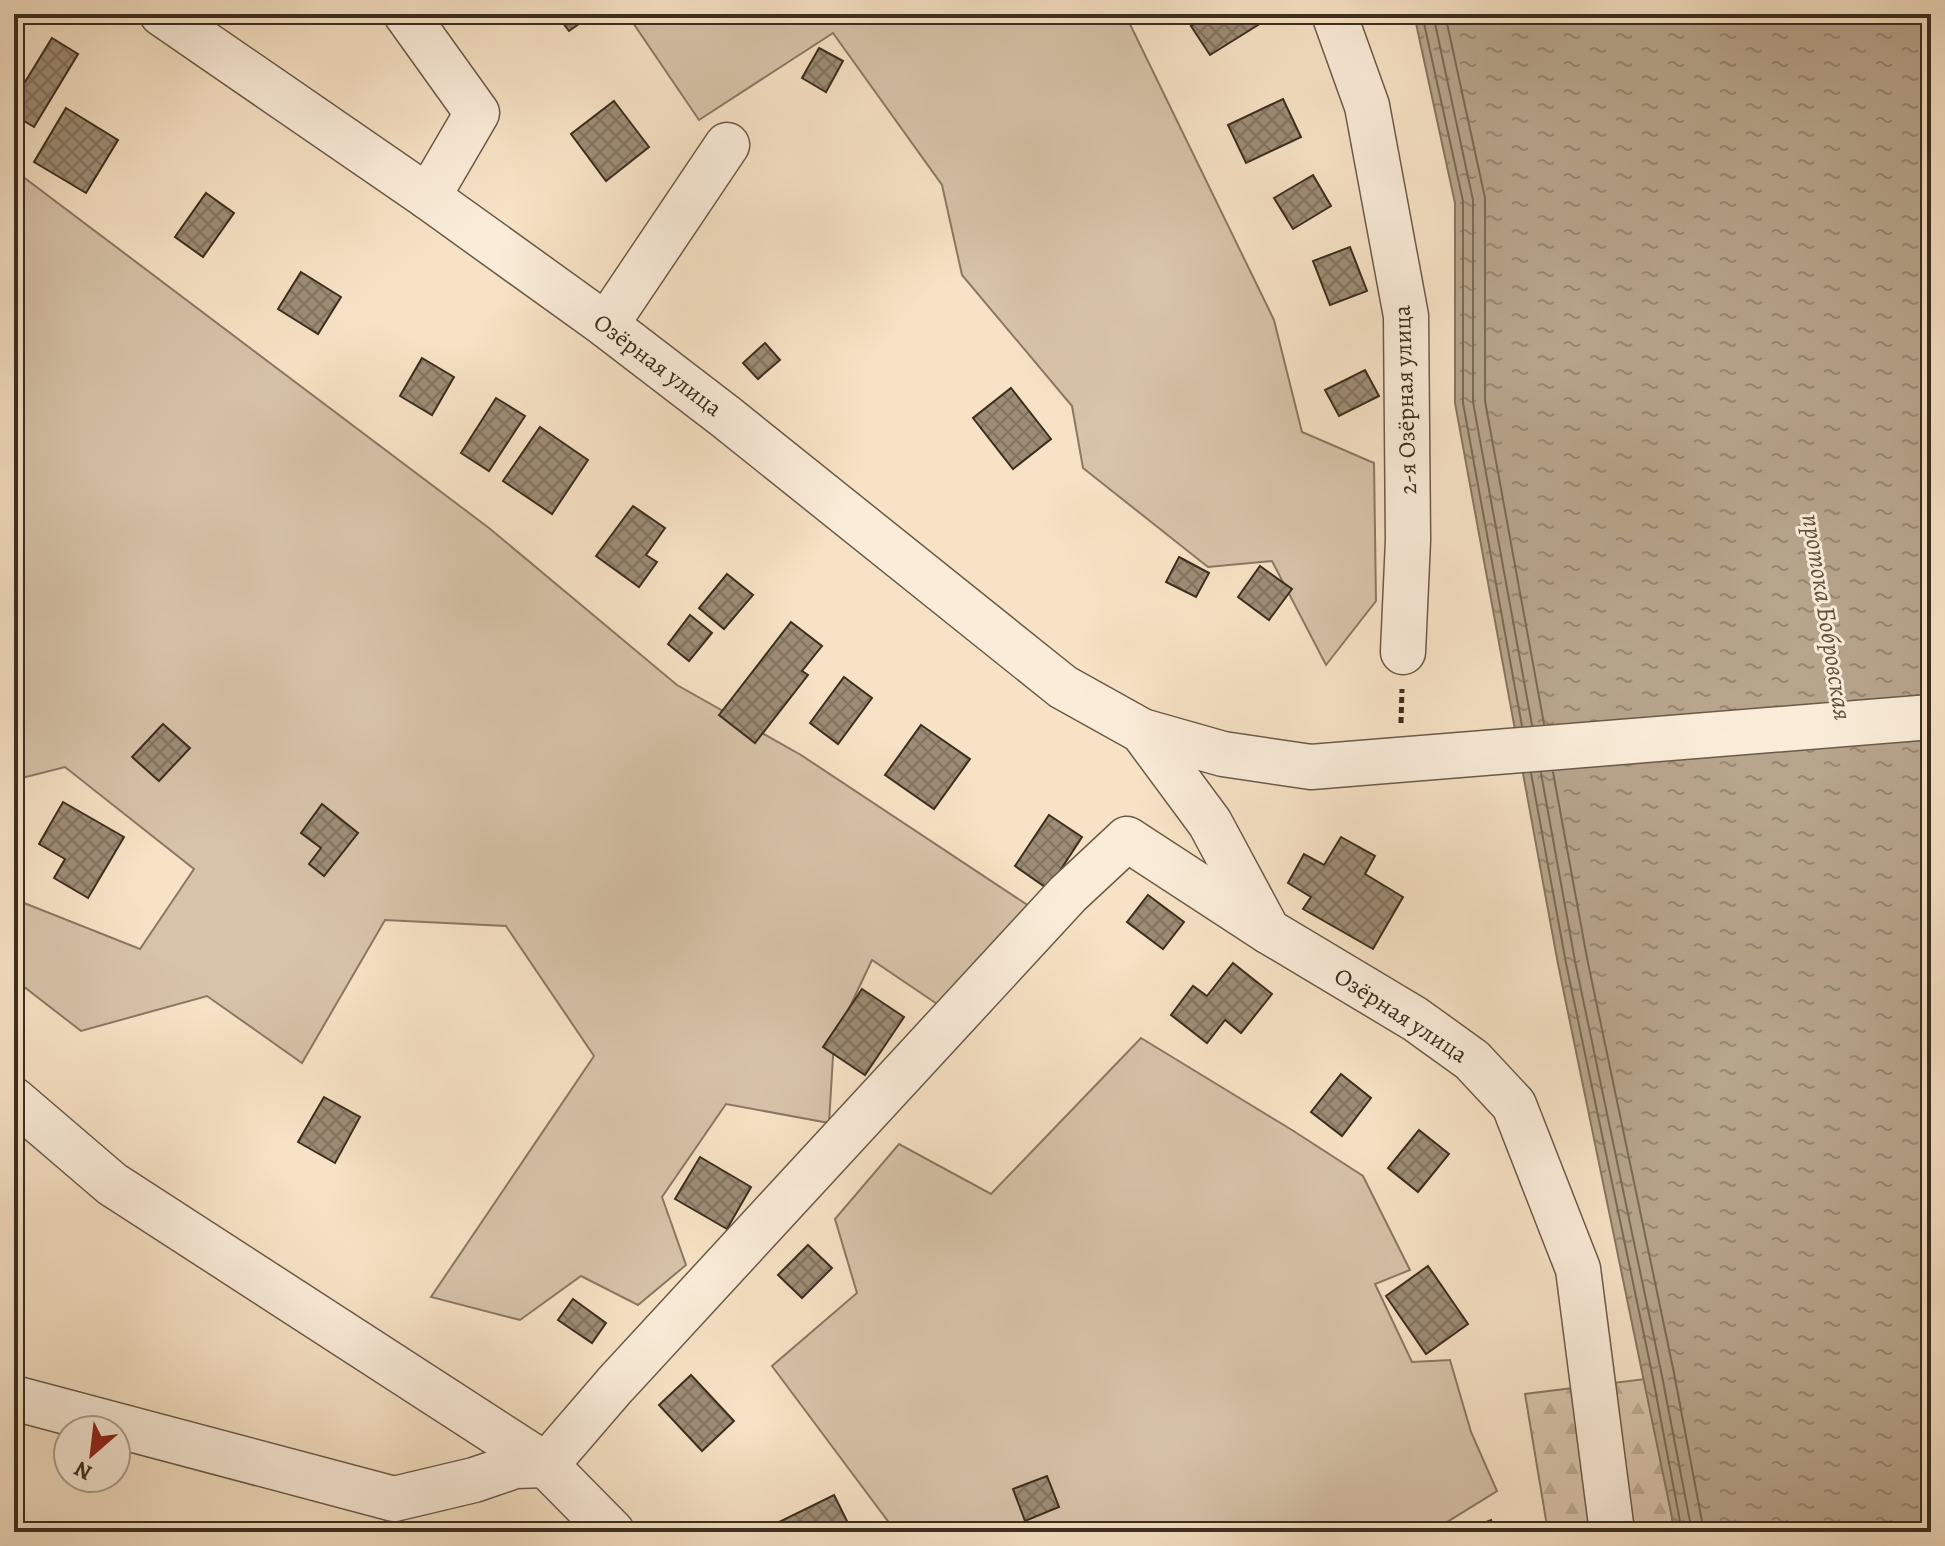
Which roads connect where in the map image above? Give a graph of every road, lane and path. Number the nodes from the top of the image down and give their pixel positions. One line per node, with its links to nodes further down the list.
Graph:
1 (162, 14): 5 (street, Озёрная улица)
2 (406, 14): 5 (street)
3 (1334, 14): 7 (street, 2-я Озёрная улица)
4 (727, 145): 6 (street)
5 (428, 197): 6 (street, Озёрная улица)
6 (606, 325): 9 (street, Озёрная улица)
7 (1403, 652): 10 (path)
8 (1931, 717): 10 (street, Озёрная улица)
9 (1142, 731): 10 (street, Озёрная улица); 11 (street, Озёрная улица)
10 (1400, 760)
11 (1268, 931): 14 (street); 16 (street, Озёрная улица)
12 (14, 1100): 14 (street)
13 (14, 1398): 14 (street)
14 (546, 1465): 15 (street)
15 (612, 1532)
16 (1612, 1532)

